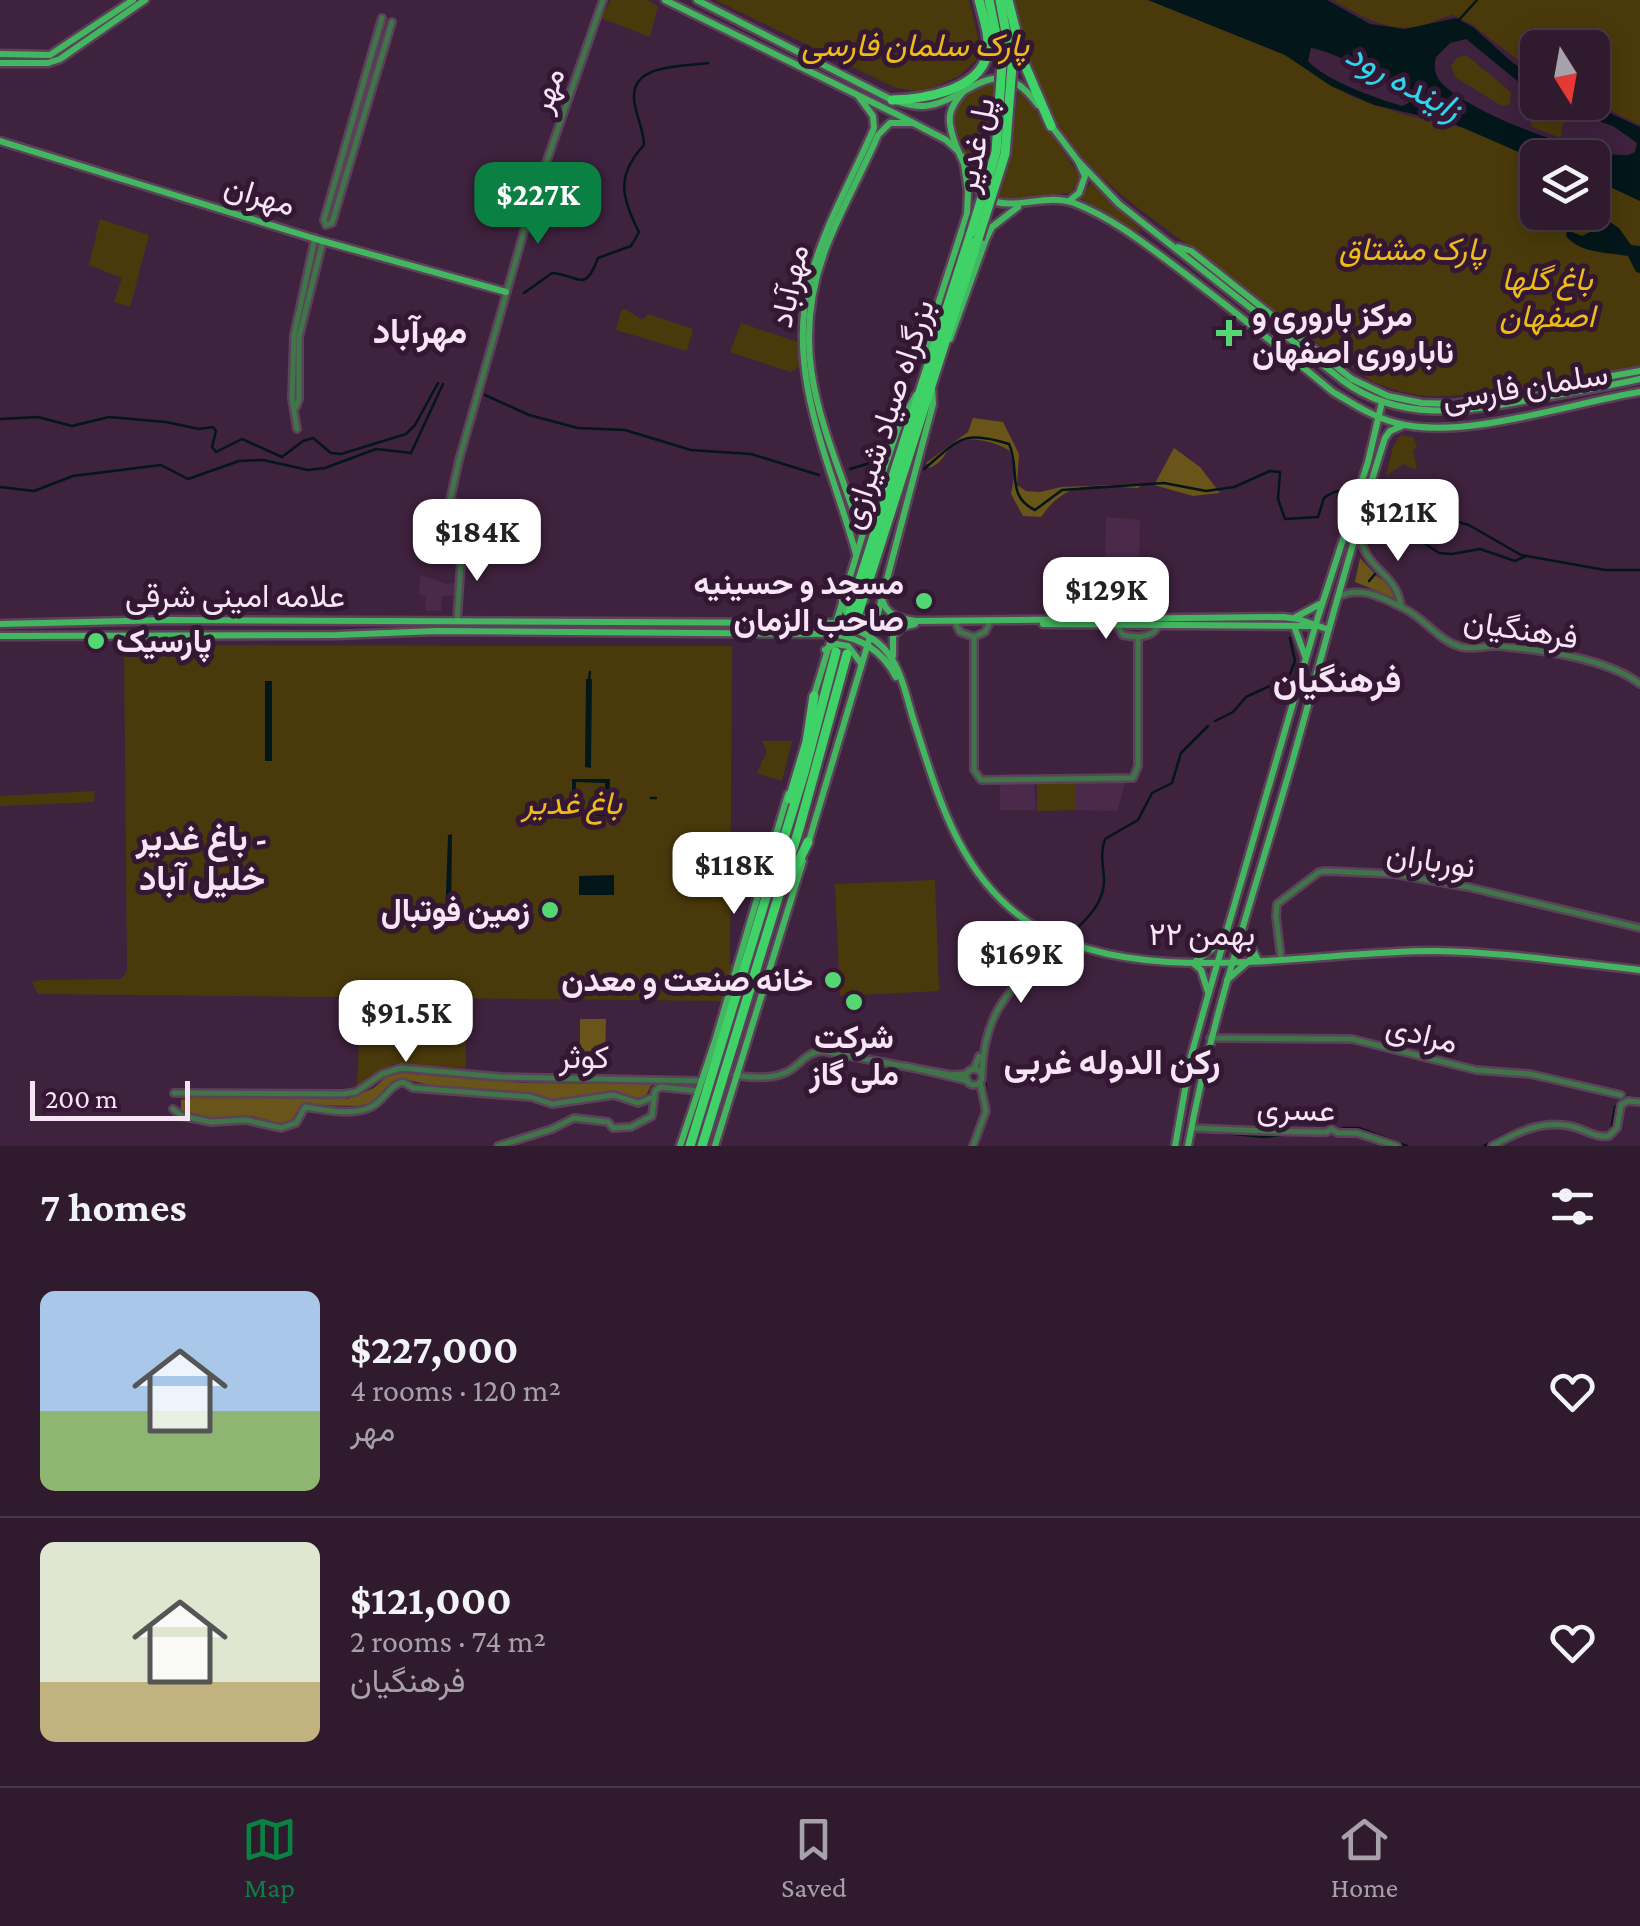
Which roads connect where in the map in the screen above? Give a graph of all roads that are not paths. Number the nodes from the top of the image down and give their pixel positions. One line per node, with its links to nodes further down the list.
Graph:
1 (132, 0): 12 (main road)
2 (145, 0): 13 (main road)
3 (666, 0): 16 (main road)
4 (697, 0): 17 (main road)
5 (979, 0): 17 (highway)
6 (989, 0): 14 (highway, پل غدیر)
7 (1000, 0): 14 (highway, پل غدیر)
8 (1008, 0): 19 (highway)
9 (604, 1): 35 (street, مهر)
10 (382, 18): 11 (street)
11 (392, 22)
12 (0, 54)
13 (0, 63)
14 (1006, 65): 29 (highway, پل غدیر, bridge)
15 (967, 88): 17 (main road); 19 (main road); 22 (main road)
16 (859, 96): 18 (main road); 20 (main road)
17 (892, 100)
18 (913, 124): 20 (main road); 22 (main road)
19 (1051, 126): 23 (main road)
20 (877, 130): 53 (main road, مهرآباد)
21 (0, 141): 32 (main road, مهران)
22 (962, 155): 25 (main road); 26 (main road)
23 (1078, 161): 24 (main road); 27 (main road, سلمان فارسی)
24 (1069, 201): 25 (main road); 30 (main road, سلمان فارسی)
25 (1023, 204): 28 (main road)
26 (967, 215): 28 (main road); 38 (main road)
27 (1144, 223): 30 (main road); 31 (main road, سلمان فارسی)
28 (992, 227): 38 (main road)
29 (975, 236): 38 (highway, بزرگراه صیاد شیرازی)
30 (1135, 236): 34 (main road, سلمان فارسی)
31 (1160, 236): 33 (main road, سلمان فارسی); 34 (main road)
32 (319, 240): 35 (main road, مهران); 47 (street)
33 (1172, 245): 40 (main road, سلمان فارسی); 41 (main road)
34 (1150, 248): 43 (main road, سلمان فارسی)
35 (506, 292): 50 (street, مهر)
36 (1640, 371): 41 (main road)
37 (1640, 379): 41 (main road, سلمان فارسی)
38 (928, 380): 55 (main road); 58 (main road); 63 (highway, بزرگراه صیاد شیرازی)
39 (1640, 392): 46 (main road, سلمان فارسی)
40 (1382, 402): 42 (main road, سلمان فارسی); 44 (main road)
41 (1491, 402): 42 (main road, سلمان فارسی)
42 (1395, 406): 45 (main road)
43 (1365, 411): 44 (main road, سلمان فارسی); 48 (main road)
44 (1379, 416): 45 (main road, سلمان فارسی); 48 (main road)
45 (1391, 421): 46 (main road, سلمان فارسی); 49 (main road)
46 (1414, 425): 49 (main road)
47 (296, 429)
48 (1375, 433): 49 (main road); 60 (main road)
49 (1387, 434): 56 (main road)
50 (453, 484): 51 (street, مهر); 52 (street, مهر)
51 (449, 505): 52 (street); 54 (street)
52 (458, 505): 54 (street, مهر)
53 (847, 506): 55 (main road, مهرآباد); 57 (main road, مهرآباد)
54 (457, 520): 67 (street)
55 (866, 520): 57 (main road)
56 (1358, 526): 59 (main road); 62 (street, فرهنگیان)
57 (856, 554): 61 (main road)
58 (882, 596): 65 (main road); 70 (main road)
59 (1338, 597): 62 (street, فرهنگیان); 78 (main road)
60 (1324, 599): 70 (main road); 77 (main road)
61 (842, 600): 64 (main road); 65 (main road)
62 (1401, 607): 93 (street, فرهنگیان)
63 (854, 612)
64 (838, 613): 69 (main road); 71 (main road)
65 (877, 613): 84 (main road)
66 (332, 621): 67 (main road, علامه امینی شرقی); 72 (main road, علامه امینی شرقی); 82 (main road)
67 (457, 621): 68 (main road, علامه امینی شرقی)
68 (680, 621): 69 (main road, علامه امینی شرقی); 79 (main road)
69 (825, 622): 71 (main road, علامه امینی شرقی)
70 (1293, 622): 76 (main road); 77 (main road); 88 (main road)
71 (836, 623): 81 (main road); 84 (main road, علامه امینی شرقی)
72 (0, 624)
73 (956, 624): 74 (main road); 85 (street); 89 (main road)
74 (989, 624): 75 (main road); 85 (street)
75 (1116, 624): 76 (main road); 86 (street)
76 (1159, 624): 86 (street)
77 (1316, 626): 78 (main road); 88 (main road)
78 (1326, 629): 92 (main road)
79 (680, 632): 80 (main road, علامه امینی شرقی); 82 (main road, علامه امینی شرقی)
80 (815, 633): 81 (main road, علامه امینی شرقی); 87 (main road)
81 (832, 634): 84 (main road, علامه امینی شرقی); 87 (main road)
82 (332, 635): 83 (main road, علامه امینی شرقی)
83 (0, 636)
84 (870, 637): 89 (main road); 89 (main road, علامه امینی شرقی); 90 (main road)
85 (974, 637): 86 (street)
86 (1138, 637)
87 (834, 651): 90 (main road); 94 (main road); 97 (highway); 98 (highway)
88 (1306, 661): 91 (main road)
89 (890, 662): 90 (main road); 95 (main road, علامه امینی شرقی)
90 (862, 664): 96 (main road)
91 (1303, 674): 92 (main road); 99 (main road)
92 (1315, 676): 100 (main road)
93 (1640, 684)
94 (814, 696): 97 (highway); 121 (main road)
95 (908, 702): 104 (main road, ۲۲ بهمن)
96 (808, 842): 98 (highway); 118 (main road)
97 (768, 894): 132 (highway)
98 (774, 910): 133 (highway)
99 (1234, 912): 100 (main road); 103 (main road)
100 (1246, 915): 102 (main road)
101 (1640, 928): 105 (street, نورباران)
102 (1242, 930): 106 (main road); 107 (main road)
103 (1226, 937): 108 (main road); 109 (main road)
104 (1056, 939): 109 (main road, ۲۲ بهمن); 111 (street)
105 (1281, 958): 106 (main road, ۲۲ بهمن); 110 (main road, ۲۲ بهمن)
106 (1255, 959): 107 (main road, ۲۲ بهمن); 112 (main road)
107 (1232, 961): 108 (main road, ۲۲ بهمن); 112 (main road)
108 (1219, 962): 109 (main road, ۲۲ بهمن); 113 (main road)
109 (1193, 963): 113 (main road)
110 (1640, 970)
111 (1023, 976): 117 (street); 120 (street)
112 (1226, 981): 115 (main road)
113 (1209, 994): 114 (main road)
114 (1206, 1004): 115 (main road); 129 (main road)
115 (1219, 1006): 116 (main road)
116 (1210, 1038): 124 (street, مرادی); 128 (main road)
117 (974, 1068): 119 (street); 120 (street)
118 (735, 1075): 119 (street); 134 (main road)
119 (967, 1078): 120 (street)
120 (981, 1078): 135 (street)
121 (702, 1082): 122 (main road); 123 (street, کوثر)
122 (698, 1092): 125 (street); 131 (main road)
123 (174, 1093)
124 (1621, 1094)
125 (654, 1097): 127 (street); 130 (street)
126 (1640, 1102): 138 (street)
127 (173, 1109)
128 (1192, 1128): 136 (main road); 137 (street, عسری)
129 (1176, 1144)
130 (498, 1146)
131 (680, 1146)
132 (690, 1146)
133 (702, 1146)
134 (715, 1146)
135 (974, 1146)
136 (1188, 1146)
137 (1397, 1146)
138 (1492, 1146)

